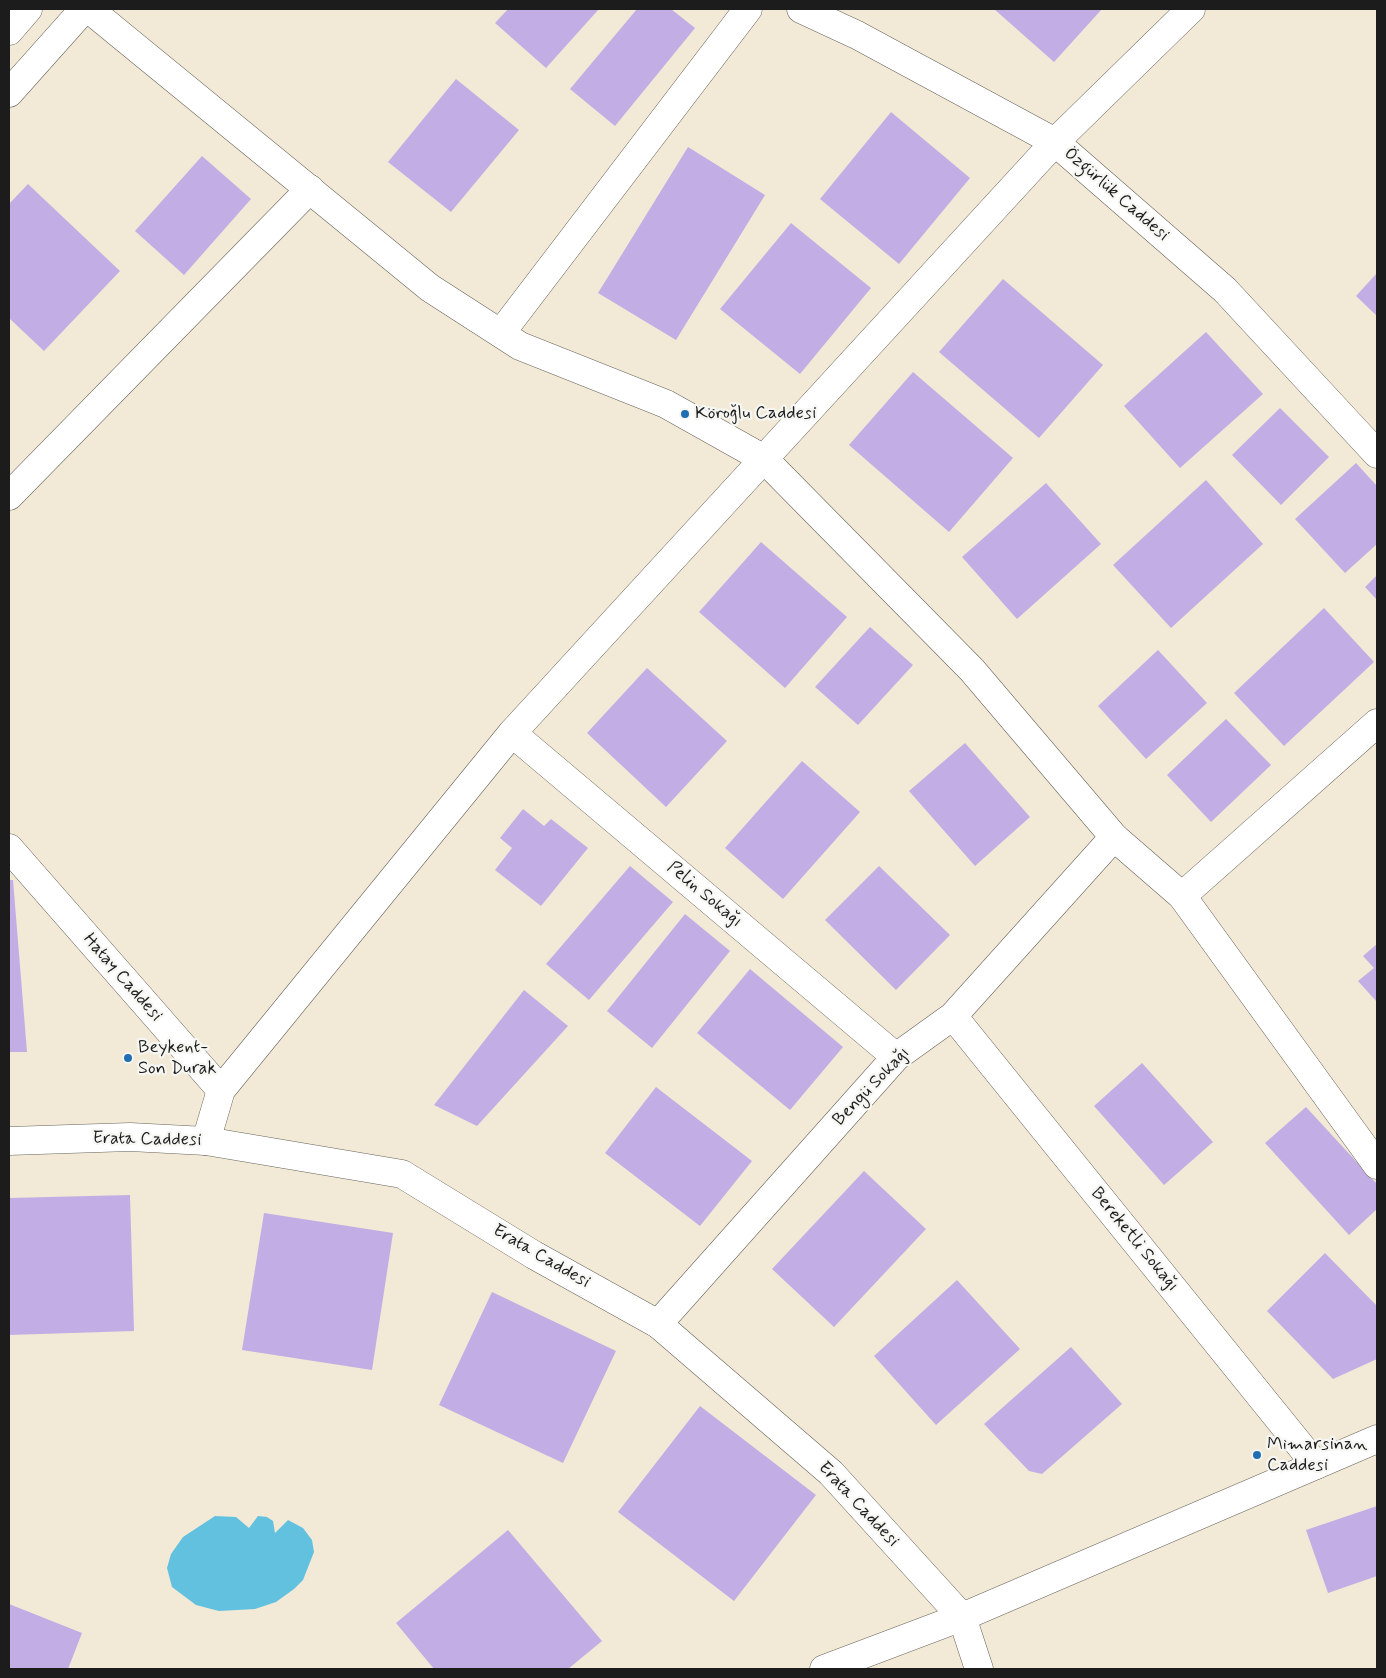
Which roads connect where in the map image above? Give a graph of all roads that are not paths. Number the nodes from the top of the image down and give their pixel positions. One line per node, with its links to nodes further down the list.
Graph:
1 (28, 9): 7 (street)
2 (84, 9): 8 (street)
3 (89, 9): 10 (street)
4 (748, 9): 11 (street)
5 (801, 9): 9 (street, Özgürlük Caddesi)
6 (1191, 9): 9 (street)
7 (9, 31)
8 (9, 93)
9 (1055, 142): 12 (street, Özgürlük Caddesi); 13 (street)
10 (310, 190): 11 (street); 14 (street)
11 (501, 334): 13 (street)
12 (1377, 454)
13 (764, 459): 16 (street); 17 (street)
14 (9, 496)
15 (1377, 723): 19 (street)
16 (512, 733): 21 (street, Pelin Sokağı); 22 (street)
17 (1114, 837): 19 (street); 20 (street, Bengü Sokağı)
18 (9, 848): 22 (street, Hatay Caddesi)
19 (1182, 896): 25 (street)
20 (953, 1016): 21 (street, Bengü Sokağı); 28 (street, Bereketli Sokağı)
21 (896, 1057): 26 (street, Bengü Sokağı)
22 (221, 1090): 24 (street)
23 (9, 1141): 24 (street, Erata Caddesi)
24 (206, 1141): 26 (street, Erata Caddesi)
25 (1377, 1165)
26 (658, 1324): 29 (street, Erata Caddesi)
27 (1377, 1439): 28 (street)
28 (1316, 1465): 29 (street)
29 (962, 1617): 30 (street); 31 (street)
30 (824, 1669)
31 (979, 1669)

